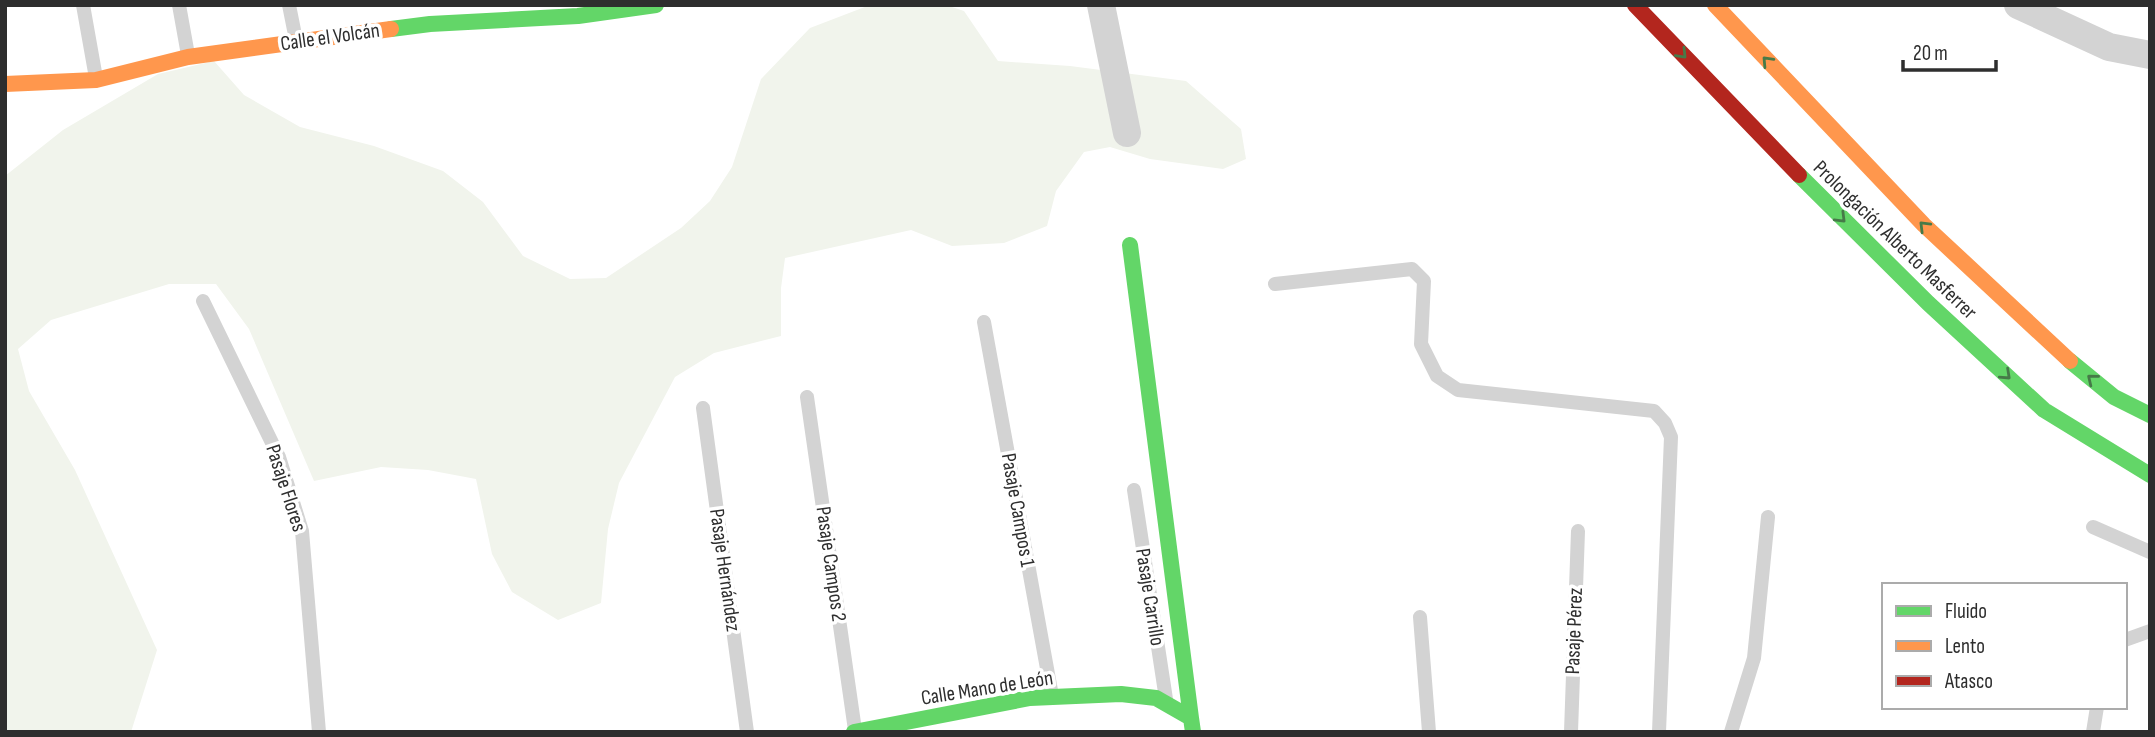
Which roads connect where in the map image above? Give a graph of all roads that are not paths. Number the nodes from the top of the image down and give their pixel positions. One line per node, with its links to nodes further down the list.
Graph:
1 (83, 5): 13 (lane)
2 (179, 5): 12 (lane)
3 (289, 5): 10 (lane)
4 (656, 5): 9 (street, Calle el Volcán)
5 (1101, 5): 15 (street)
6 (1635, 5): 23 (street, Prolongación Alberto Masferrer, one-way to 23)
7 (1715, 5): 22 (street, Prolongación Alberto Masferrer, one-way to 7)
8 (2018, 5): 11 (street)
9 (574, 11): 10 (street, Calle el Volcán)
10 (297, 41): 12 (street, Calle el Volcán)
11 (2150, 55)
12 (188, 57): 13 (street, Calle el Volcán)
13 (96, 80): 14 (street, Calle el Volcán)
14 (5, 84)
15 (1128, 133)
16 (1130, 245): 35 (street)
17 (1275, 284): 41 (lane)
18 (203, 300): 36 (lane, Pasaje Flores)
19 (984, 322): 32 (lane, Pasaje Campos 1)
20 (807, 397): 38 (lane, Pasaje Campos 2)
21 (703, 408): 37 (lane, Pasaje Hernández)
22 (2150, 415)
23 (2150, 475)
24 (1133, 490): 33 (lane, Pasaje Carrillo)
25 (1768, 517): 42 (lane)
26 (2093, 527): 28 (lane)
27 (1578, 531): 40 (lane, Pasaje Pérez)
28 (2150, 552)
29 (1420, 617): 39 (lane)
30 (2150, 631): 31 (lane)
31 (2127, 639)
32 (1052, 697): 33 (street, Calle Mano de León); 38 (street, Calle Mano de León)
33 (1166, 704): 35 (street, Calle Mano de León)
34 (2097, 709): 43 (lane)
35 (1192, 725)
36 (319, 732)
37 (747, 732)
38 (854, 732)
39 (1429, 732)
40 (1571, 732)
41 (1659, 732)
42 (1731, 732)
43 (2094, 732)

